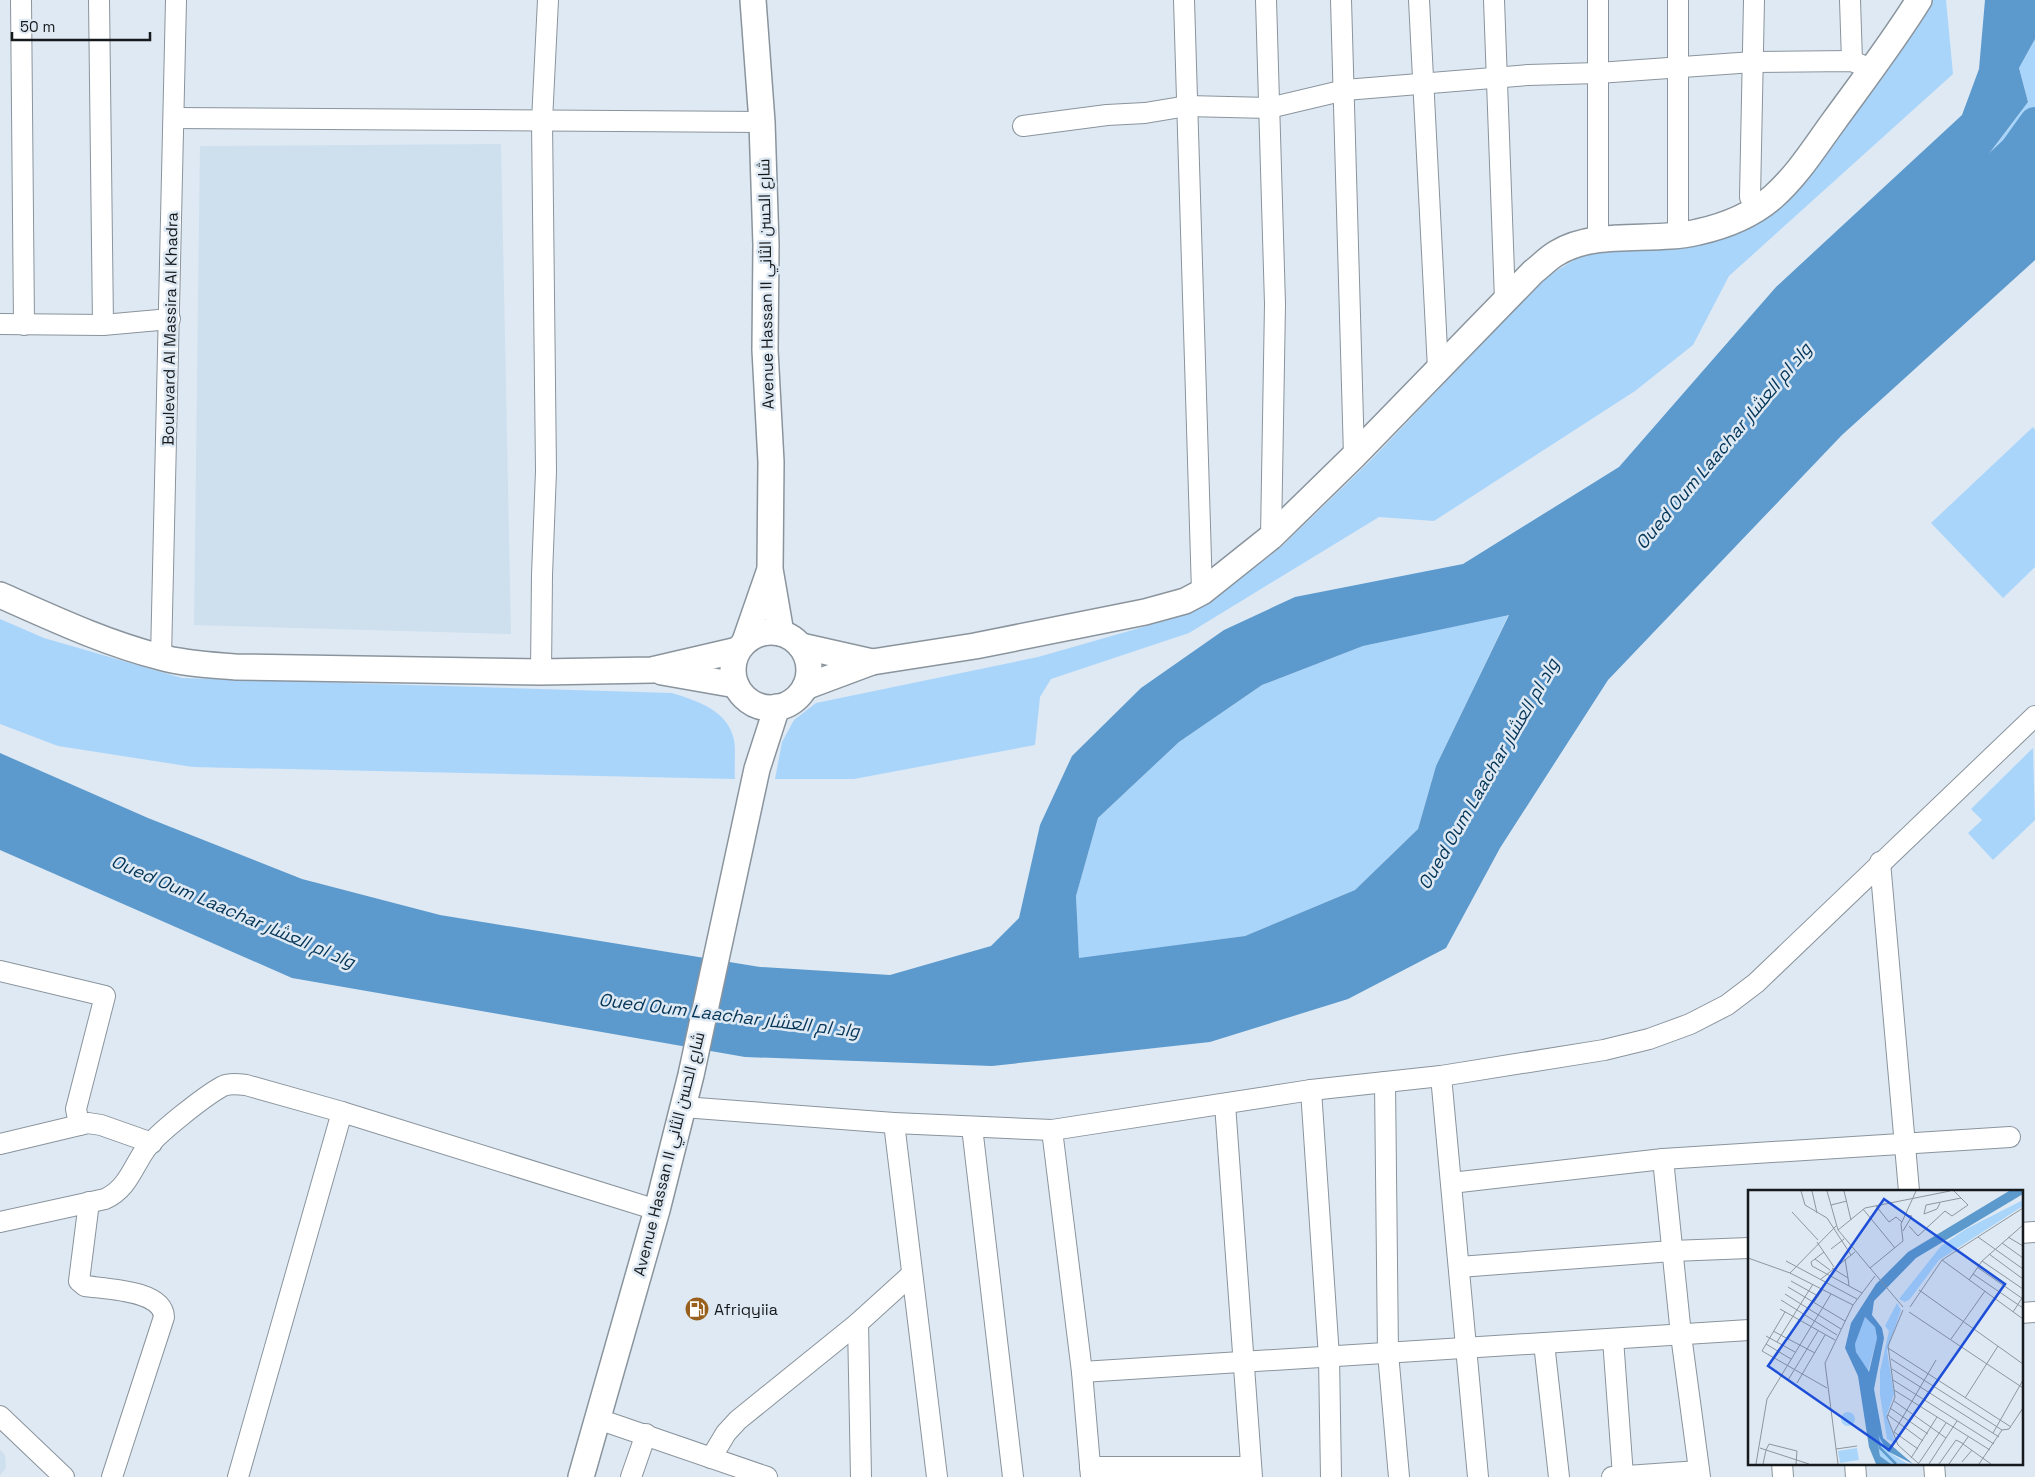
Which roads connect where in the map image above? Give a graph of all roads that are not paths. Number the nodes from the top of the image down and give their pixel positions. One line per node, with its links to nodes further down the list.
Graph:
1 (21, 0): 35 (street)
2 (99, 0): 36 (street)
3 (176, 0): 25 (street, Boulevard Al Massira Al Khadra)
4 (548, 0): 26 (street)
5 (753, 0): 27 (main road, Avenue Hassan II شارع الحسن الثاني)
6 (1184, 0): 23 (street)
7 (1266, 0): 24 (street)
8 (1341, 0): 22 (street)
9 (1418, 0): 21 (street)
10 (1494, 0): 20 (street)
11 (1598, 0): 19 (street)
12 (1678, 0): 18 (street)
13 (1754, 0): 16 (street)
14 (1850, 0): 17 (street)
15 (1919, 0): 17 (main road)
16 (1753, 62): 17 (street); 18 (street); 29 (street)
17 (1862, 65): 29 (main road)
18 (1678, 67): 19 (street); 30 (street)
19 (1598, 73): 20 (street); 31 (street)
20 (1498, 78): 21 (street); 32 (street)
21 (1422, 83): 22 (street); 37 (street)
22 (1345, 90): 24 (street); 38 (street)
23 (1187, 106): 24 (street); 28 (street); 41 (street)
24 (1269, 108): 39 (street)
25 (174, 118): 26 (street); 33 (street, Boulevard Al Massira Al Khadra)
26 (542, 121): 27 (street); 48 (street)
27 (762, 122): 40 (main road, Avenue Hassan II شارع الحسن الثاني)
28 (1022, 126)
29 (1756, 210): 30 (main road)
30 (1678, 235): 31 (main road)
31 (1598, 240): 32 (main road)
32 (1505, 300): 37 (main road)
33 (170, 320): 36 (street); 45 (street, Boulevard Al Massira Al Khadra)
34 (0, 324): 35 (street)
35 (24, 325): 36 (street)
36 (103, 325)
37 (1438, 369): 38 (main road)
38 (1354, 456): 39 (main road)
39 (1271, 537): 41 (main road)
40 (770, 569): 43 (main road, Avenue Hassan II شارع الحسن الثاني); 44 (main road, Avenue Hassan II شارع الحسن الثاني)
41 (1202, 592): 46 (main road)
42 (0, 595): 45 (main road)
43 (791, 639): 44 (main road); 46 (main road); 49 (main road, Avenue Hassan II شارع الحسن الثاني)
44 (742, 645): 47 (main road); 50 (main road, Avenue Hassan II شارع الحسن الثاني)
45 (161, 658): 48 (main road)
46 (872, 662): 49 (main road)
47 (652, 670): 48 (main road); 50 (main road)
48 (541, 672)
49 (805, 687): 51 (main road)
50 (742, 692): 51 (main road); 53 (main road, Avenue Hassan II شارع الحسن الثاني)
51 (777, 707): 53 (main road, Avenue Hassan II شارع الحسن الثاني)
52 (2035, 716): 54 (street)
53 (757, 770): 60 (main road, Avenue Hassan II شارع الحسن الثاني)
54 (1880, 862): 56 (street); 67 (street)
55 (0, 971): 63 (street)
56 (1442, 1076): 57 (street); 71 (street)
57 (1385, 1082): 58 (street); 88 (street)
58 (1311, 1090): 59 (street); 89 (street)
59 (1225, 1104): 65 (street); 90 (street)
60 (684, 1107): 62 (street); 74 (main road, Avenue Hassan II شارع الحسن الثاني)
61 (342, 1112): 68 (street); 74 (street); 105 (street)
62 (894, 1123): 64 (street); 79 (street)
63 (79, 1126): 68 (street); 69 (street)
64 (972, 1127): 65 (street); 111 (street)
65 (1052, 1130): 91 (street)
66 (2010, 1137): 67 (street)
67 (1905, 1142): 70 (street); 72 (street)
68 (152, 1143): 73 (street)
69 (0, 1144)
70 (1663, 1159): 71 (street); 77 (street)
71 (1451, 1183): 78 (street)
72 (1910, 1190)
73 (89, 1202): 75 (street); 104 (street)
74 (658, 1210): 93 (main road, Avenue Hassan II شارع الحسن الثاني)
75 (2, 1217)
76 (1748, 1248): 77 (street)
77 (1672, 1251): 78 (street); 84 (street)
78 (1459, 1267): 87 (street)
79 (912, 1274): 82 (street); 110 (street)
80 (2035, 1312): 81 (street)
81 (2022, 1313)
82 (858, 1323): 95 (street); 109 (street)
83 (1748, 1330): 84 (street)
84 (1681, 1335): 85 (street); 102 (street)
85 (1613, 1339): 86 (street); 116 (street)
86 (1544, 1343): 87 (street); 115 (street)
87 (1466, 1348): 88 (street); 114 (street)
88 (1388, 1353): 89 (street); 113 (street)
89 (1329, 1357): 90 (street); 112 (street)
90 (1243, 1362): 91 (street); 101 (street)
91 (1082, 1372): 99 (street)
92 (0, 1416): 103 (street)
93 (598, 1419): 94 (street); 106 (main road, Avenue Hassan II شارع الحسن الثاني)
94 (646, 1434): 95 (street); 107 (street)
95 (711, 1458): 108 (street)
96 (1782, 1464): 117 (street)
97 (1855, 1464): 118 (street)
98 (1934, 1464): 119 (street)
99 (1090, 1472): 100 (street)
100 (1174, 1472): 101 (street)
101 (1251, 1472)
102 (1700, 1474): 116 (street)
103 (64, 1477)
104 (112, 1477)
105 (238, 1477)
106 (581, 1477)
107 (631, 1477)
108 (767, 1477)
109 (861, 1477)
110 (937, 1477)
111 (1013, 1477)
112 (1331, 1477)
113 (1399, 1477)
114 (1478, 1477)
115 (1559, 1477)
116 (1618, 1477)
117 (1783, 1477)
118 (1856, 1477)
119 (1935, 1477)

